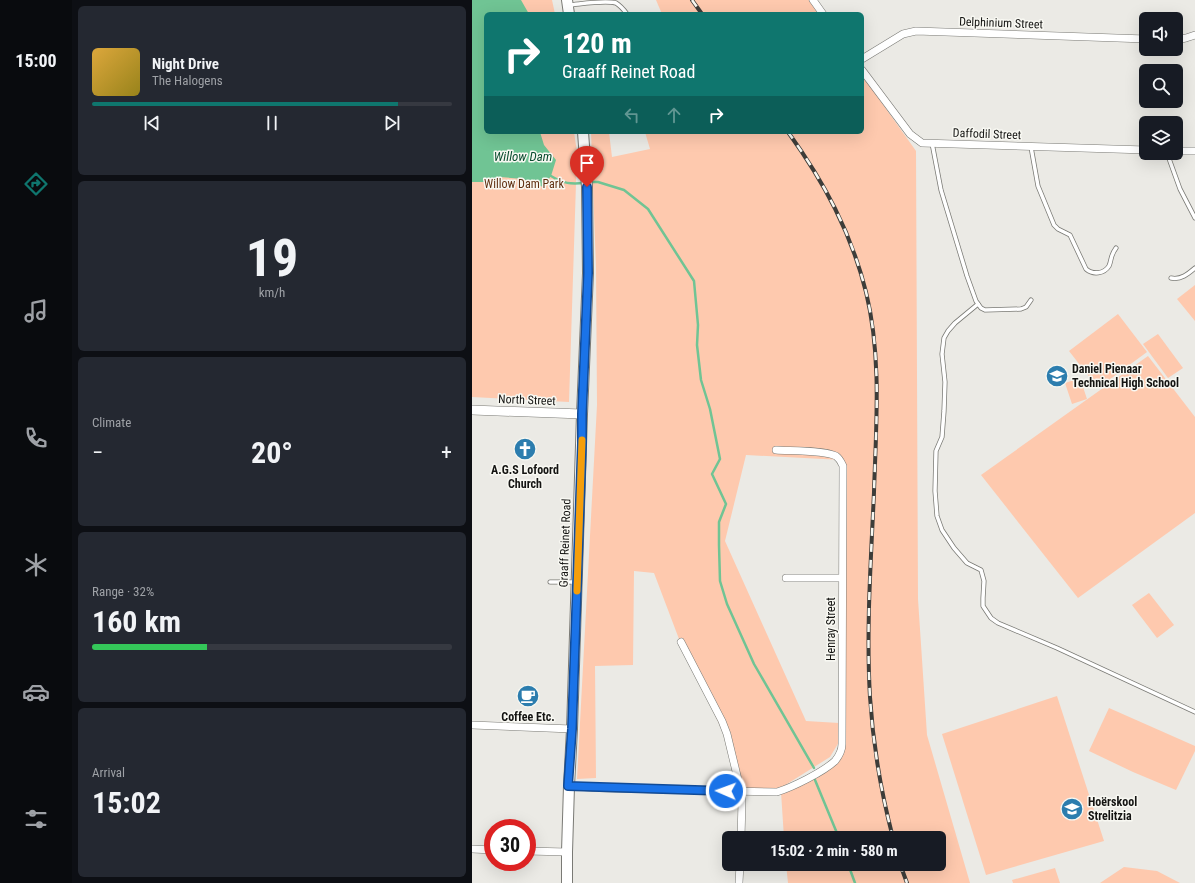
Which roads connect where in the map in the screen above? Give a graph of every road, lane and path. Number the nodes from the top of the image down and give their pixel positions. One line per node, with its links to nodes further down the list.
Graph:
1 (813, 0): 4 (street)
2 (568, 6): 3 (lane)
3 (625, 12)
4 (822, 12)
5 (1195, 35): 7 (street)
6 (1139, 39): 8 (street, Delphinium Street)
7 (1183, 39)
8 (864, 58)
9 (864, 73): 11 (street, Daffodil Street)
10 (583, 134): 24 (main road, Graaff Reinet Road)
11 (932, 144): 12 (street, Daffodil Street); 22 (lane)
12 (1031, 147): 13 (street, Daffodil Street); 18 (lane)
13 (1139, 150)
14 (1183, 151): 15 (street)
15 (1195, 151)
16 (1170, 160): 17 (lane)
17 (1195, 218)
18 (1116, 248)
19 (1195, 268): 20 (lane)
20 (1171, 278)
21 (1031, 300): 22 (lane)
22 (978, 304): 31 (lane)
23 (472, 410): 24 (street, North Street)
24 (582, 414): 29 (main road, Graaff Reinet Road)
25 (776, 450): 27 (street, Henray Street)
26 (786, 578): 27 (street)
27 (842, 578): 35 (street, Henray Street)
28 (550, 582): 29 (lane)
29 (577, 582): 33 (main road, Graaff Reinet Road)
30 (681, 642): 35 (street)
31 (1195, 712)
32 (472, 725): 33 (street)
33 (572, 729): 34 (main road, Graaff Reinet Road)
34 (568, 786): 35 (street, Henray Street); 40 (main road, Graaff Reinet Road)
35 (741, 792): 36 (street)
36 (740, 831)
37 (472, 849): 38 (street)
38 (484, 850)
39 (536, 851): 40 (street)
40 (566, 852): 42 (main road, Graaff Reinet Road)
41 (740, 871): 43 (street)
42 (567, 883)
43 (739, 883)

